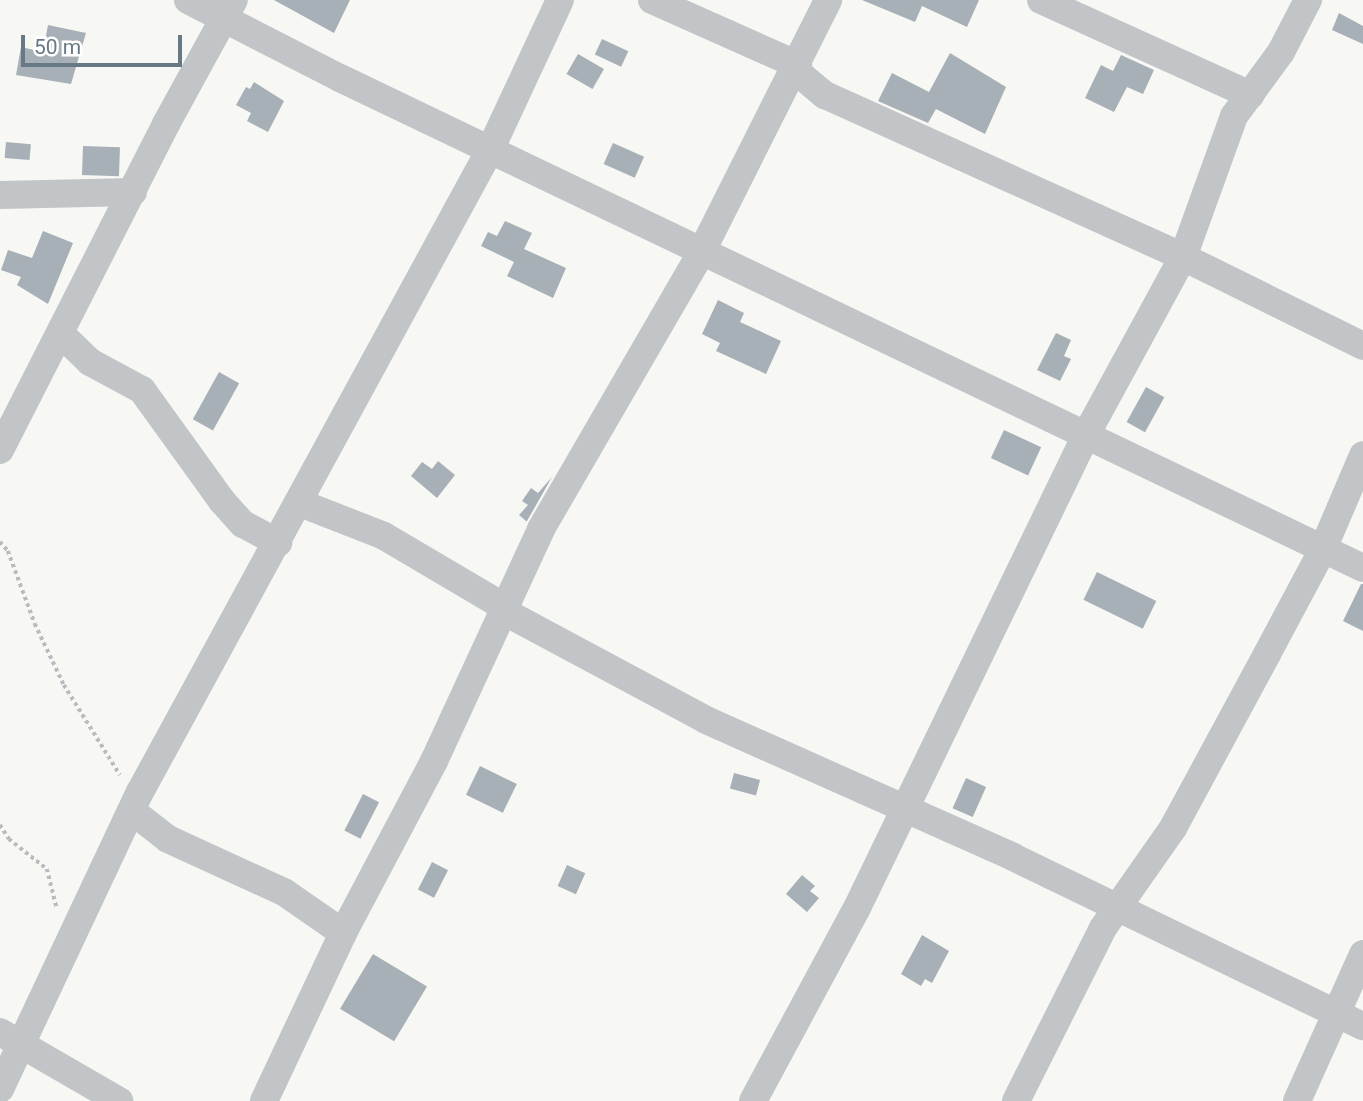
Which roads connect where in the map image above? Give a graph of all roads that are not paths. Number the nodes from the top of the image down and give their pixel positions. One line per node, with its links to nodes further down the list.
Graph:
1 (188, 0): 8 (street)
2 (560, 0): 11 (street)
3 (652, 0): 9 (street)
4 (828, 0): 9 (street)
5 (1041, 0): 7 (street)
6 (1308, 0): 10 (street)
7 (1080, 7): 10 (street)
8 (230, 9): 11 (street); 12 (street)
9 (797, 68): 14 (street); 15 (street)
10 (1250, 95): 15 (street)
11 (491, 148): 14 (street); 21 (street)
12 (133, 192): 13 (street); 16 (street)
13 (0, 195)
14 (702, 251): 18 (street); 25 (street)
15 (1183, 257): 17 (street); 18 (street)
16 (61, 334): 19 (street); 22 (street)
17 (1363, 346)
18 (1087, 433): 23 (street); 27 (street)
19 (0, 450)
20 (1363, 456): 23 (street)
21 (300, 503): 22 (street); 25 (street)
22 (278, 543): 26 (street)
23 (1323, 549): 24 (street); 28 (street)
24 (1363, 568)
25 (505, 610): 27 (street); 29 (street)
26 (134, 805): 29 (street); 33 (street)
27 (906, 808): 28 (street); 37 (street)
28 (1116, 908): 31 (street); 38 (street)
29 (343, 933): 36 (street)
30 (1363, 954): 31 (street)
31 (1337, 1013): 32 (street); 39 (street)
32 (1363, 1026)
33 (12, 1038): 34 (street); 35 (street)
34 (0, 1089)
35 (119, 1101)
36 (264, 1101)
37 (753, 1101)
38 (1016, 1101)
39 (1297, 1101)

